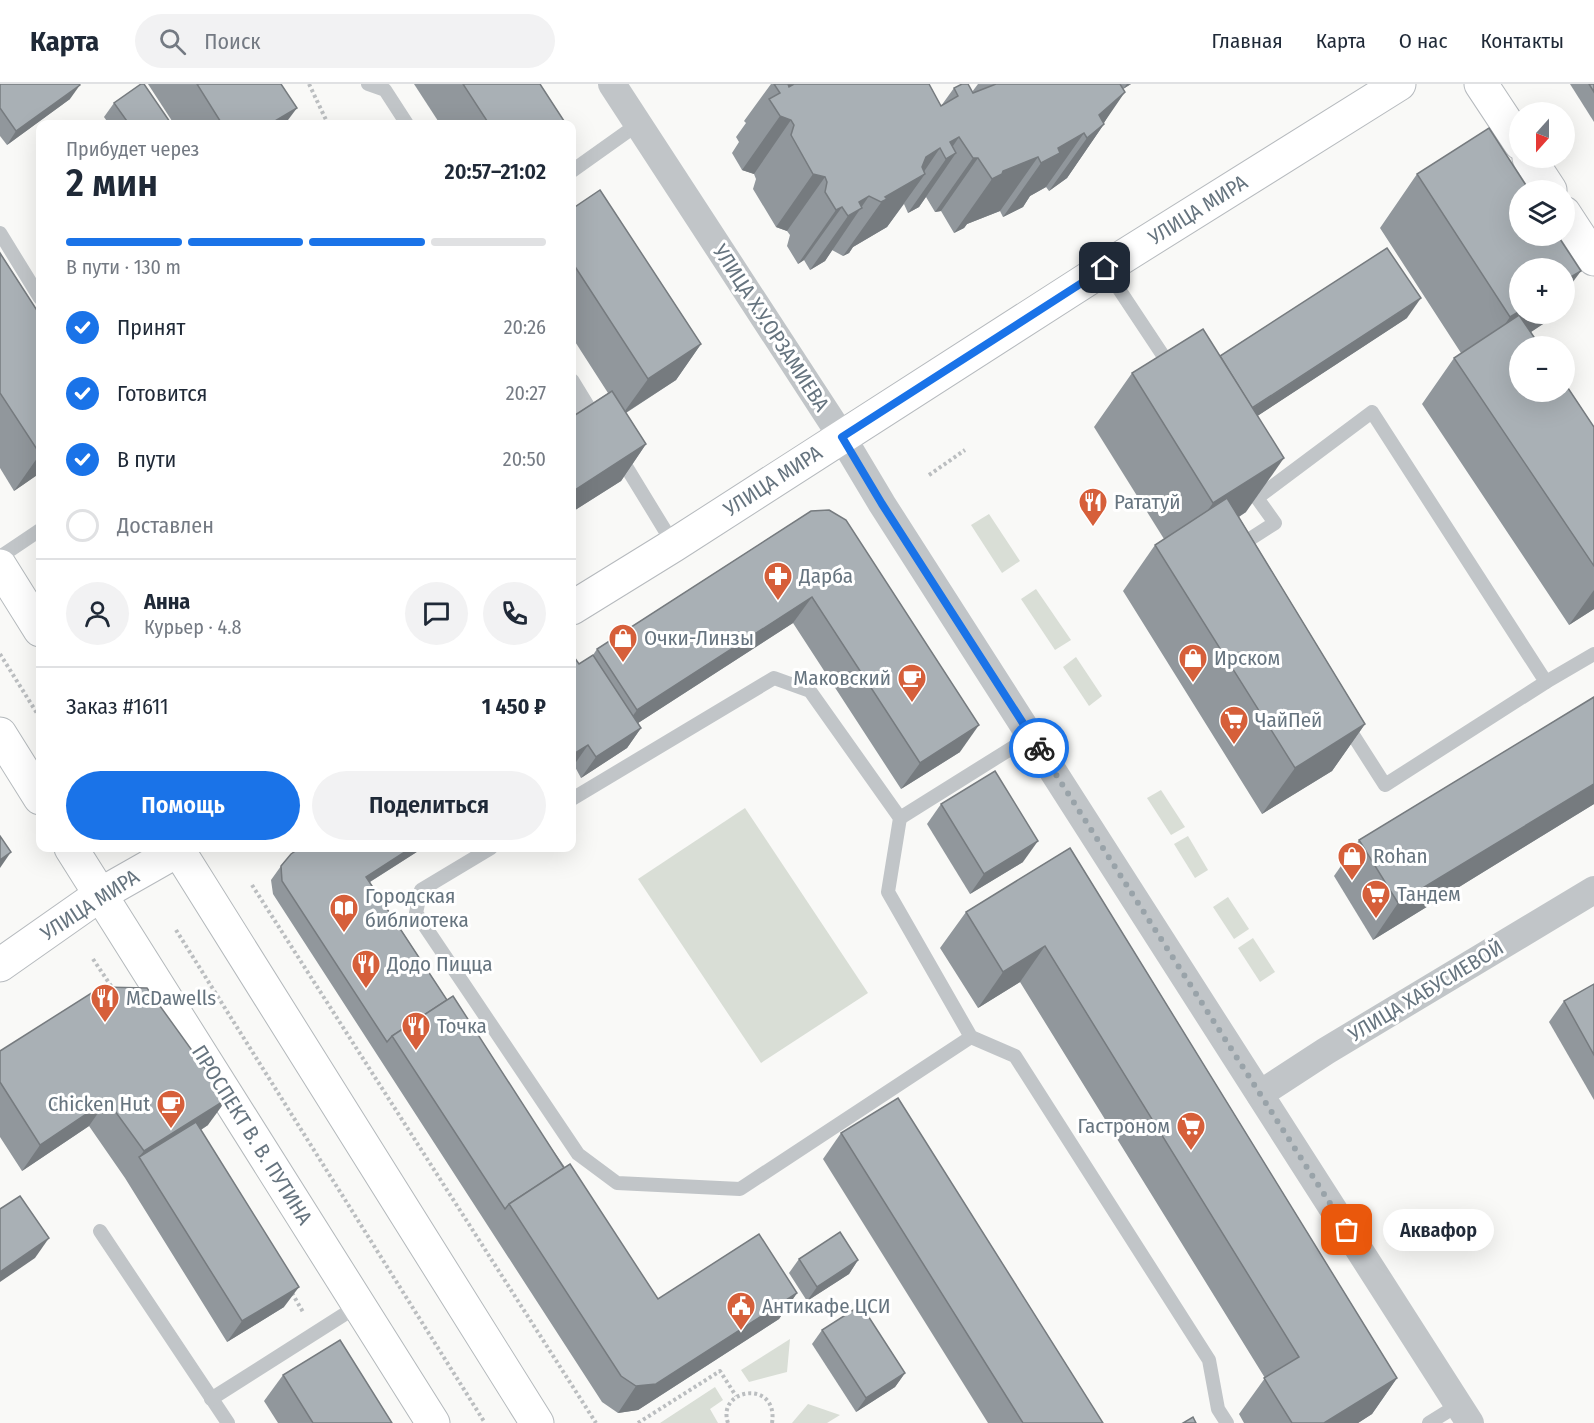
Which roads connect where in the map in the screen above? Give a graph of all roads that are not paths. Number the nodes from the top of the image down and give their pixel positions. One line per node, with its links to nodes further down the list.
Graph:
1 (368, 84): 5 (lane)
2 (612, 84): 6 (street, УЛИЦА Х.У.ОРЗАМИЕВА)
3 (1399, 84): 12 (main road, УЛИЦА МИРА)
4 (1481, 84): 7 (main road)
5 (404, 120)
6 (638, 124): 8 (lane); 18 (street, УЛИЦА Х.У.ОРЗАМИЕВА)
7 (1509, 126)
8 (576, 168)
9 (1575, 230): 11 (main road)
10 (0, 233): 13 (lane)
11 (1594, 259)
12 (1105, 268): 14 (lane); 18 (main road, УЛИЦА МИРА)
13 (36, 292)
14 (1179, 379)
15 (576, 387): 16 (lane)
16 (585, 402): 17 (lane); 22 (lane)
17 (576, 408)
18 (842, 437): 22 (main road, УЛИЦА МИРА); 32 (street, УЛИЦА Х.У.ОРЗАМИЕВА)
19 (1238, 468): 20 (lane)
20 (1257, 498): 24 (lane); 29 (lane)
21 (36, 533): 23 (lane)
22 (674, 545): 26 (main road, УЛИЦА МИРА)
23 (0, 557)
24 (1242, 558)
25 (0, 566): 27 (main road)
26 (576, 606)
27 (36, 624)
28 (1594, 654): 29 (lane)
29 (1546, 682): 30 (lane)
30 (1341, 716)
31 (0, 734): 33 (main road)
32 (1031, 736): 35 (lane); 44 (street, УЛИЦА Х.У.ОРЗАМИЕВА)
33 (36, 792)
34 (576, 797): 35 (lane)
35 (900, 818): 43 (lane)
36 (74, 852): 41 (main road, ПРОСПЕКТ В. В. ПУТИНА)
37 (172, 852): 41 (main road, УЛИЦА МИРА)
38 (181, 852): 51 (main road)
39 (484, 852): 43 (lane)
40 (1594, 890): 44 (street, УЛИЦА ХАБУСИЕВОЙ)
41 (101, 894): 42 (main road, УЛИЦА МИРА); 46 (main road, ПРОСПЕКТ В. В. ПУТИНА)
42 (0, 965)
43 (971, 1037): 52 (lane)
44 (1260, 1094): 48 (street, УЛИЦА Х.У.ОРЗАМИЕВА)
45 (100, 1231): 47 (lane)
46 (359, 1305): 47 (lane); 50 (main road, ПРОСПЕКТ В. В. ПУТИНА)
47 (211, 1399): 49 (lane)
48 (1464, 1414): 53 (lane)
49 (228, 1423)
50 (433, 1423)
51 (537, 1423)
52 (1227, 1423)
53 (1429, 1423)

